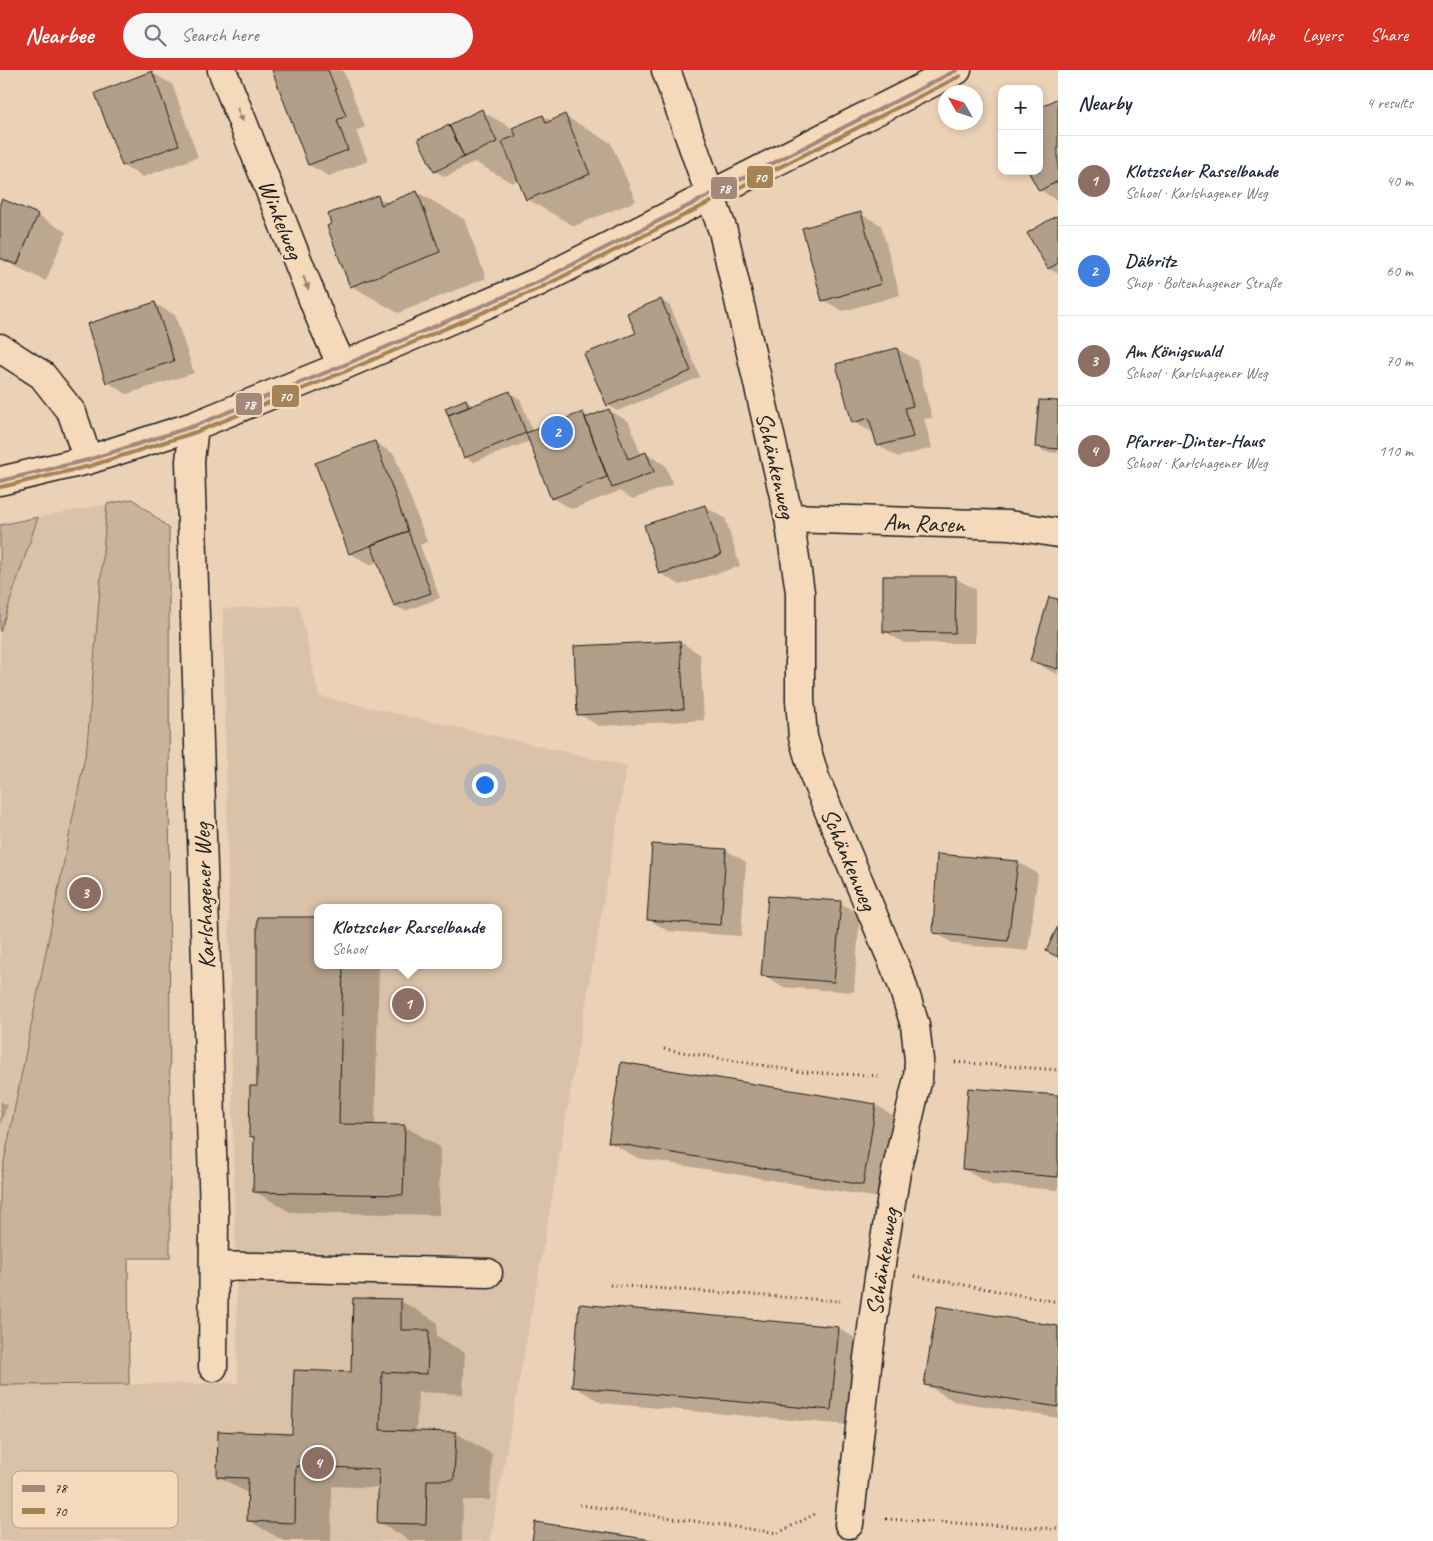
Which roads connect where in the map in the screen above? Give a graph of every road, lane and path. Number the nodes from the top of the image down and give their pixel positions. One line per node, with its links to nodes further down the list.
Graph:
1 (222, 70): 6 (street, Winkelweg, one-way to 6)
2 (666, 70): 4 (street, Schänkenweg)
3 (957, 70): 4 (street)
4 (711, 195): 6 (street); 10 (street, Schänkenweg)
5 (0, 348): 8 (street)
6 (342, 366): 7 (street)
7 (194, 426): 8 (street); 15 (street, Karlshagener Weg)
8 (88, 460): 9 (street)
9 (0, 481)
10 (789, 518): 11 (street, Am Rasen); 13 (street, Schänkenweg)
11 (1058, 533)
12 (664, 1049): 13 (path)
13 (918, 1069): 14 (path); 16 (street, Schänkenweg)
14 (1058, 1070)
15 (214, 1266): 17 (street); 21 (street, Karlshagener Weg)
16 (880, 1270): 19 (path); 20 (street, Schänkenweg)
17 (488, 1273)
18 (610, 1285): 20 (path)
19 (1058, 1302)
20 (876, 1303): 23 (street, Schänkenweg)
21 (213, 1367)
22 (580, 1505): 23 (path)
23 (851, 1512): 24 (path)
24 (1058, 1529)

